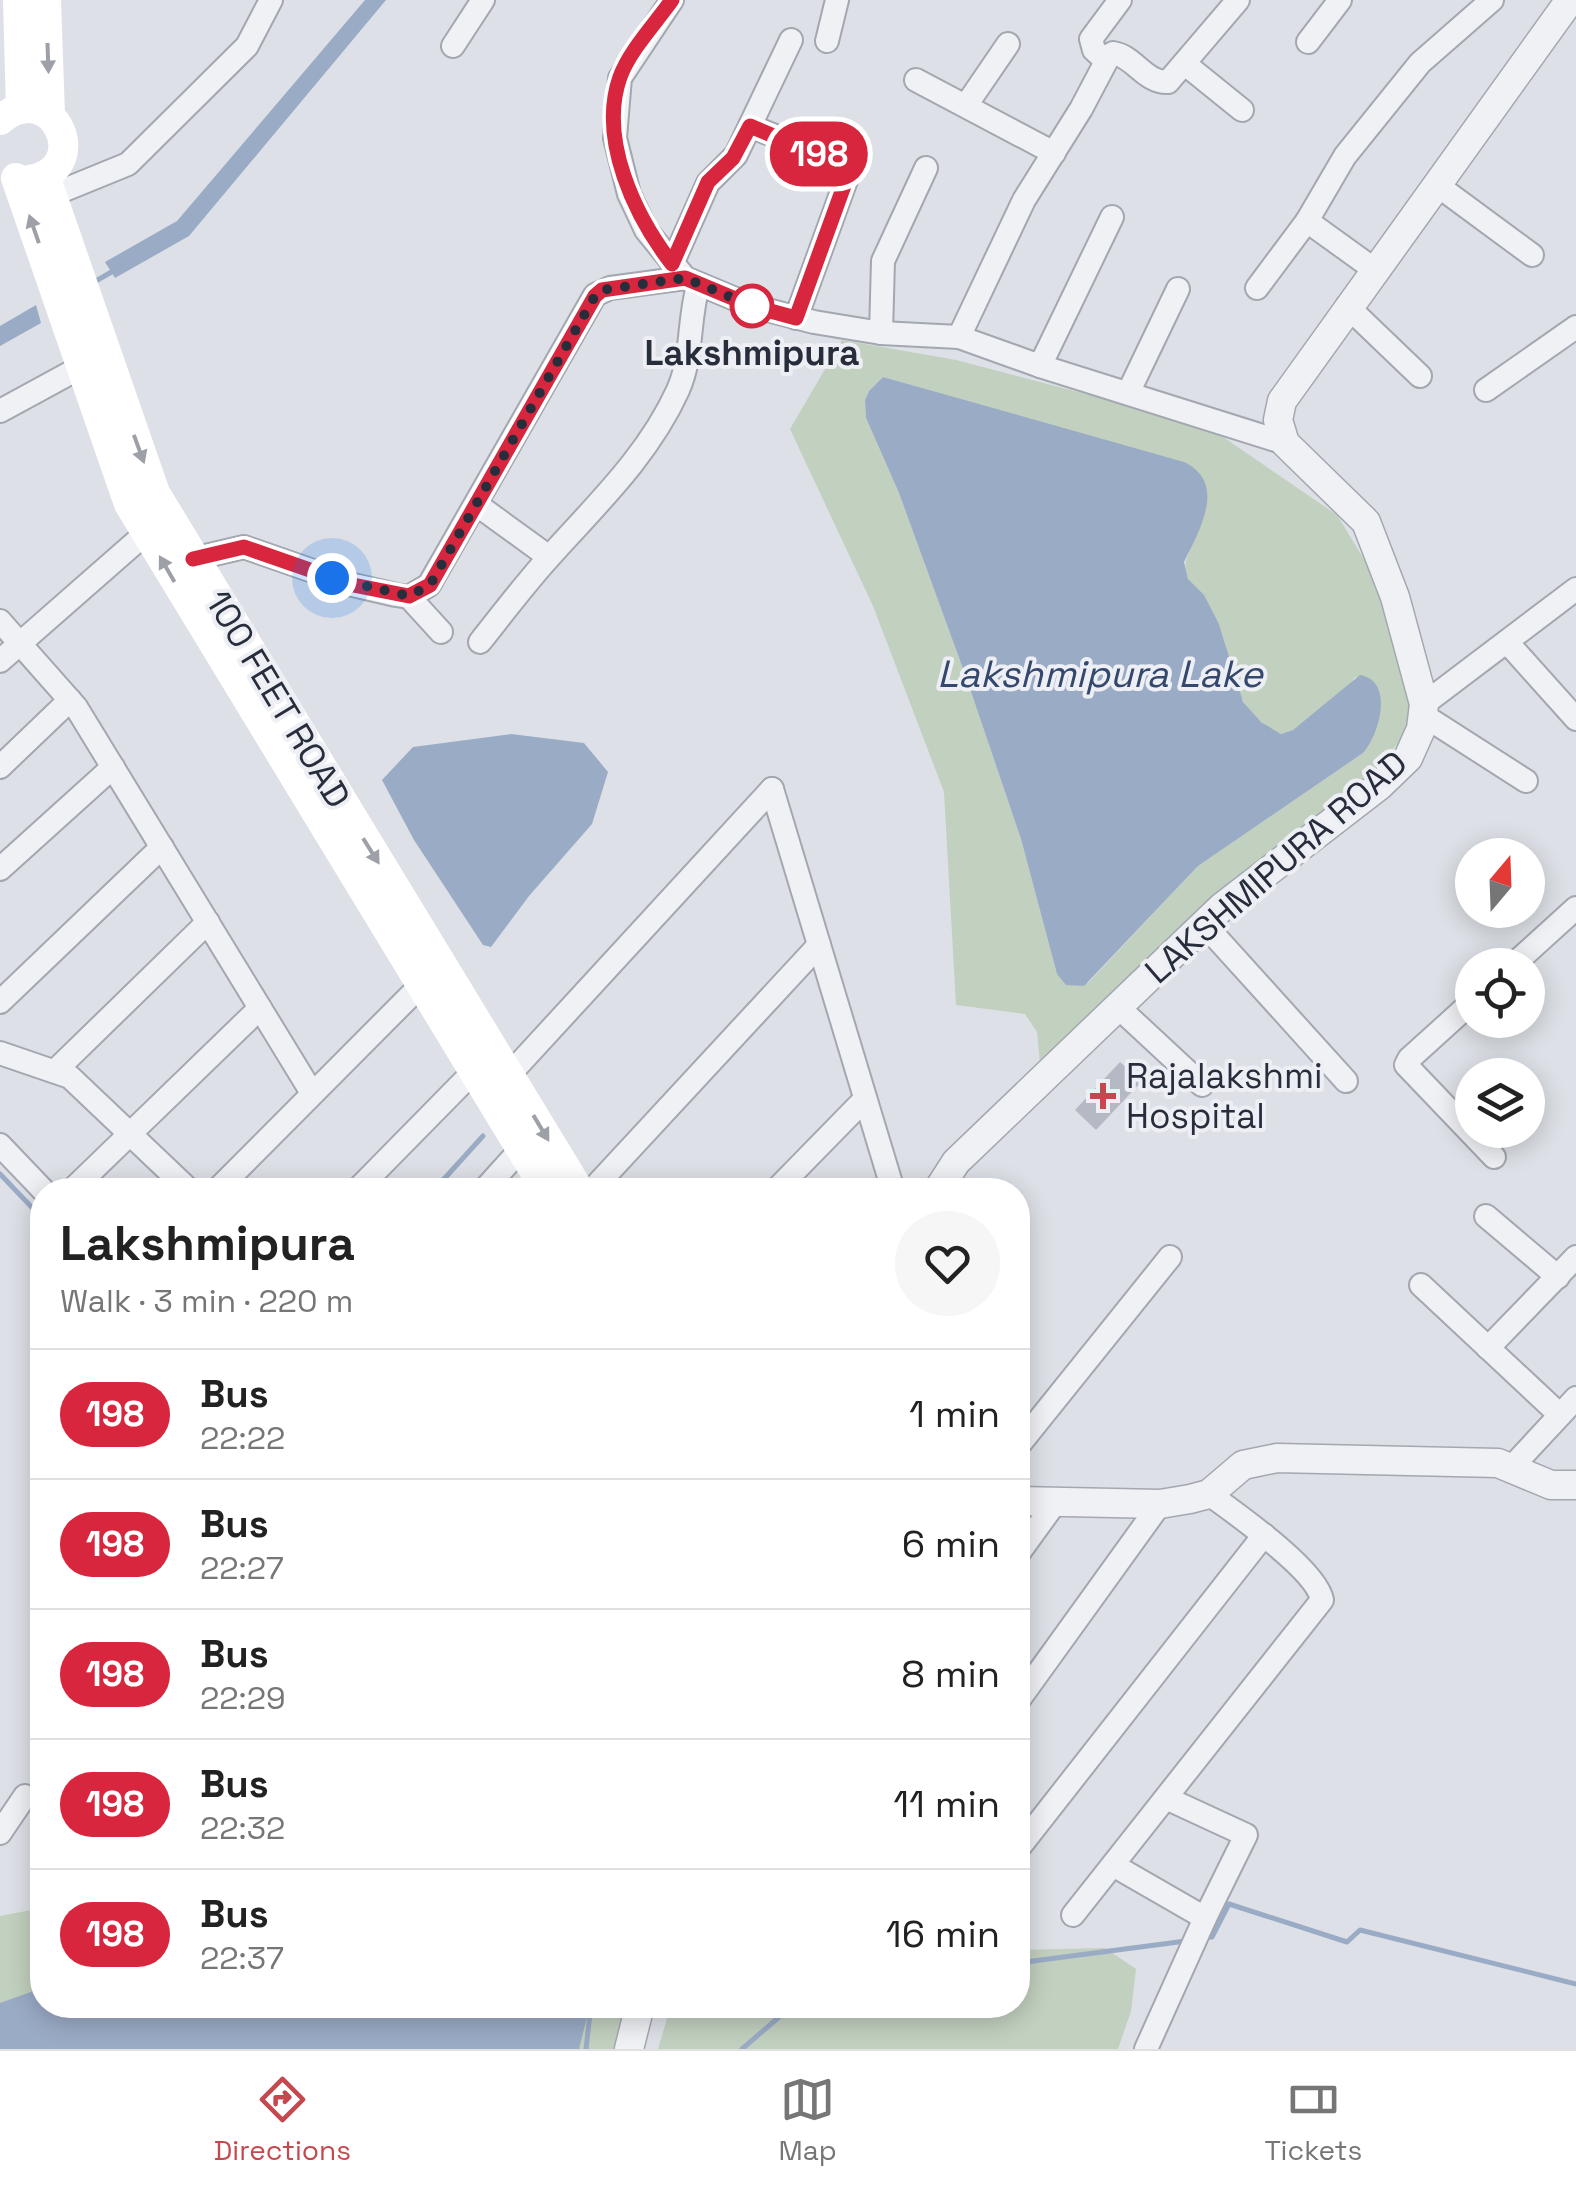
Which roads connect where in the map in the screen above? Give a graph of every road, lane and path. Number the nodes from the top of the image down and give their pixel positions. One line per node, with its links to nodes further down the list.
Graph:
1 (18, 0): 22 (main road)
2 (46, 0): 22 (main road, one-way to 22)
3 (271, 0): 26 (street)
4 (483, 0): 16 (street)
5 (672, 0): 32 (street)
6 (838, 0): 13 (street)
7 (1120, 0): 17 (street)
8 (1238, 0): 18 (street)
9 (1340, 0): 14 (street)
10 (1492, 0): 29 (street)
11 (1570, 0): 27 (street)
12 (791, 40): 23 (street)
13 (827, 41)
14 (1308, 42)
15 (1008, 44): 20 (street)
16 (453, 46)
17 (1106, 61): 18 (street); 24 (street)
18 (1185, 64): 21 (street)
19 (916, 80): 20 (street)
20 (967, 104): 24 (street)
21 (1242, 110)
22 (24, 115): 26 (main road)
23 (750, 126): 32 (street); 36 (street)
24 (1054, 152): 39 (street)
25 (926, 168): 38 (street)
26 (28, 179): 40 (main road, 100 FEET ROAD)
27 (1437, 185): 30 (street); 31 (street)
28 (1112, 217): 41 (street)
29 (1308, 221): 31 (street); 33 (street)
30 (1532, 256)
31 (1375, 270): 35 (street)
32 (685, 276): 36 (street); 47 (street); 49 (street)
33 (1257, 288)
34 (1178, 289): 44 (street)
35 (1347, 306): 42 (street); 46 (street)
36 (796, 318): 38 (street)
37 (1576, 327): 43 (street)
38 (881, 333): 39 (street)
39 (959, 338): 41 (street)
40 (94, 362): 45 (street); 48 (main road, 100 FEET ROAD); 50 (main road, 100 FEET ROAD, one-way to 50)
41 (1040, 366): 44 (street)
42 (1420, 376)
43 (1486, 390)
44 (1129, 391): 46 (street)
45 (0, 411)
46 (1285, 443): 60 (street, LAKSHMIPURA ROAD)
47 (476, 504): 49 (street); 52 (street)
48 (146, 533): 57 (street); 72 (main road, 100 FEET ROAD, one-way to 48)
49 (549, 557): 55 (street)
50 (193, 559): 52 (street); 80 (main road, 100 FEET ROAD, one-way to 80)
51 (1576, 590): 56 (street)
52 (409, 596): 54 (street)
53 (0, 621): 57 (street)
54 (440, 632)
55 (480, 642)
56 (1508, 642): 60 (street); 61 (street)
57 (20, 643): 58 (street); 59 (street)
58 (0, 662)
59 (70, 700): 62 (street); 63 (street)
60 (1424, 710): 64 (street); 69 (street, LAKSHMIPURA ROAD)
61 (1575, 714)
62 (0, 767)
63 (113, 767): 65 (street); 66 (street)
64 (1526, 781)
65 (162, 847): 68 (street); 73 (street)
66 (0, 870)
67 (1576, 908): 71 (street)
68 (208, 922): 75 (street); 79 (street)
69 (1204, 924): 74 (street, LAKSHMIPURA ROAD); 81 (street)
70 (819, 944): 80 (street); 84 (street); 97 (street)
71 (1532, 948)
72 (421, 985): 78 (main road, 100 FEET ROAD); 83 (street)
73 (0, 1002)
74 (1118, 1007): 82 (street); 100 (street, LAKSHMIPURA ROAD)
75 (260, 1008): 83 (street); 85 (street)
76 (1455, 1017): 88 (street)
77 (0, 1053): 79 (street)
78 (474, 1071): 87 (main road, 100 FEET ROAD); 93 (street)
79 (55, 1072): 85 (street)
80 (509, 1076): 96 (main road, 100 FEET ROAD, one-way to 96)
81 (1346, 1081)
82 (1202, 1086)
83 (312, 1093): 92 (street)
84 (865, 1099): 98 (street); 99 (street)
85 (131, 1133): 90 (street); 91 (street)
86 (0, 1145): 89 (street)
87 (521, 1149): 94 (street); 95 (main road, 100 FEET ROAD)
88 (1494, 1157)
89 (32, 1178)
90 (84, 1178)
91 (177, 1178)
92 (229, 1178)
93 (369, 1178)
94 (495, 1178)
95 (539, 1178)
96 (571, 1178)
97 (603, 1178)
98 (788, 1178)
99 (888, 1178)
100 (946, 1178)
101 (1486, 1216): 104 (street)
102 (1170, 1258): 108 (street)
103 (1576, 1258): 104 (street)
104 (1558, 1276): 106 (street)
105 (1421, 1286): 106 (street)
106 (1488, 1348): 107 (street)
107 (1568, 1406): 109 (street)
108 (1030, 1431)
109 (1510, 1468): 110 (street); 111 (street)
110 (1576, 1485)
111 (1210, 1494): 114 (street); 115 (street)
112 (1030, 1502): 113 (street)
113 (1055, 1503): 114 (street); 116 (street)
114 (1160, 1504): 117 (street)
115 (1264, 1535): 119 (street); 121 (street)
116 (1030, 1537)
117 (1030, 1685)
118 (24, 1796): 120 (street)
119 (1166, 1798): 122 (street); 124 (street)
120 (0, 1834)
121 (1030, 1834)
122 (1113, 1865): 123 (street); 124 (street)
123 (1073, 1915)
124 (1205, 1918): 127 (street)
125 (637, 2018): 126 (street)
126 (629, 2049)
127 (1146, 2049)

